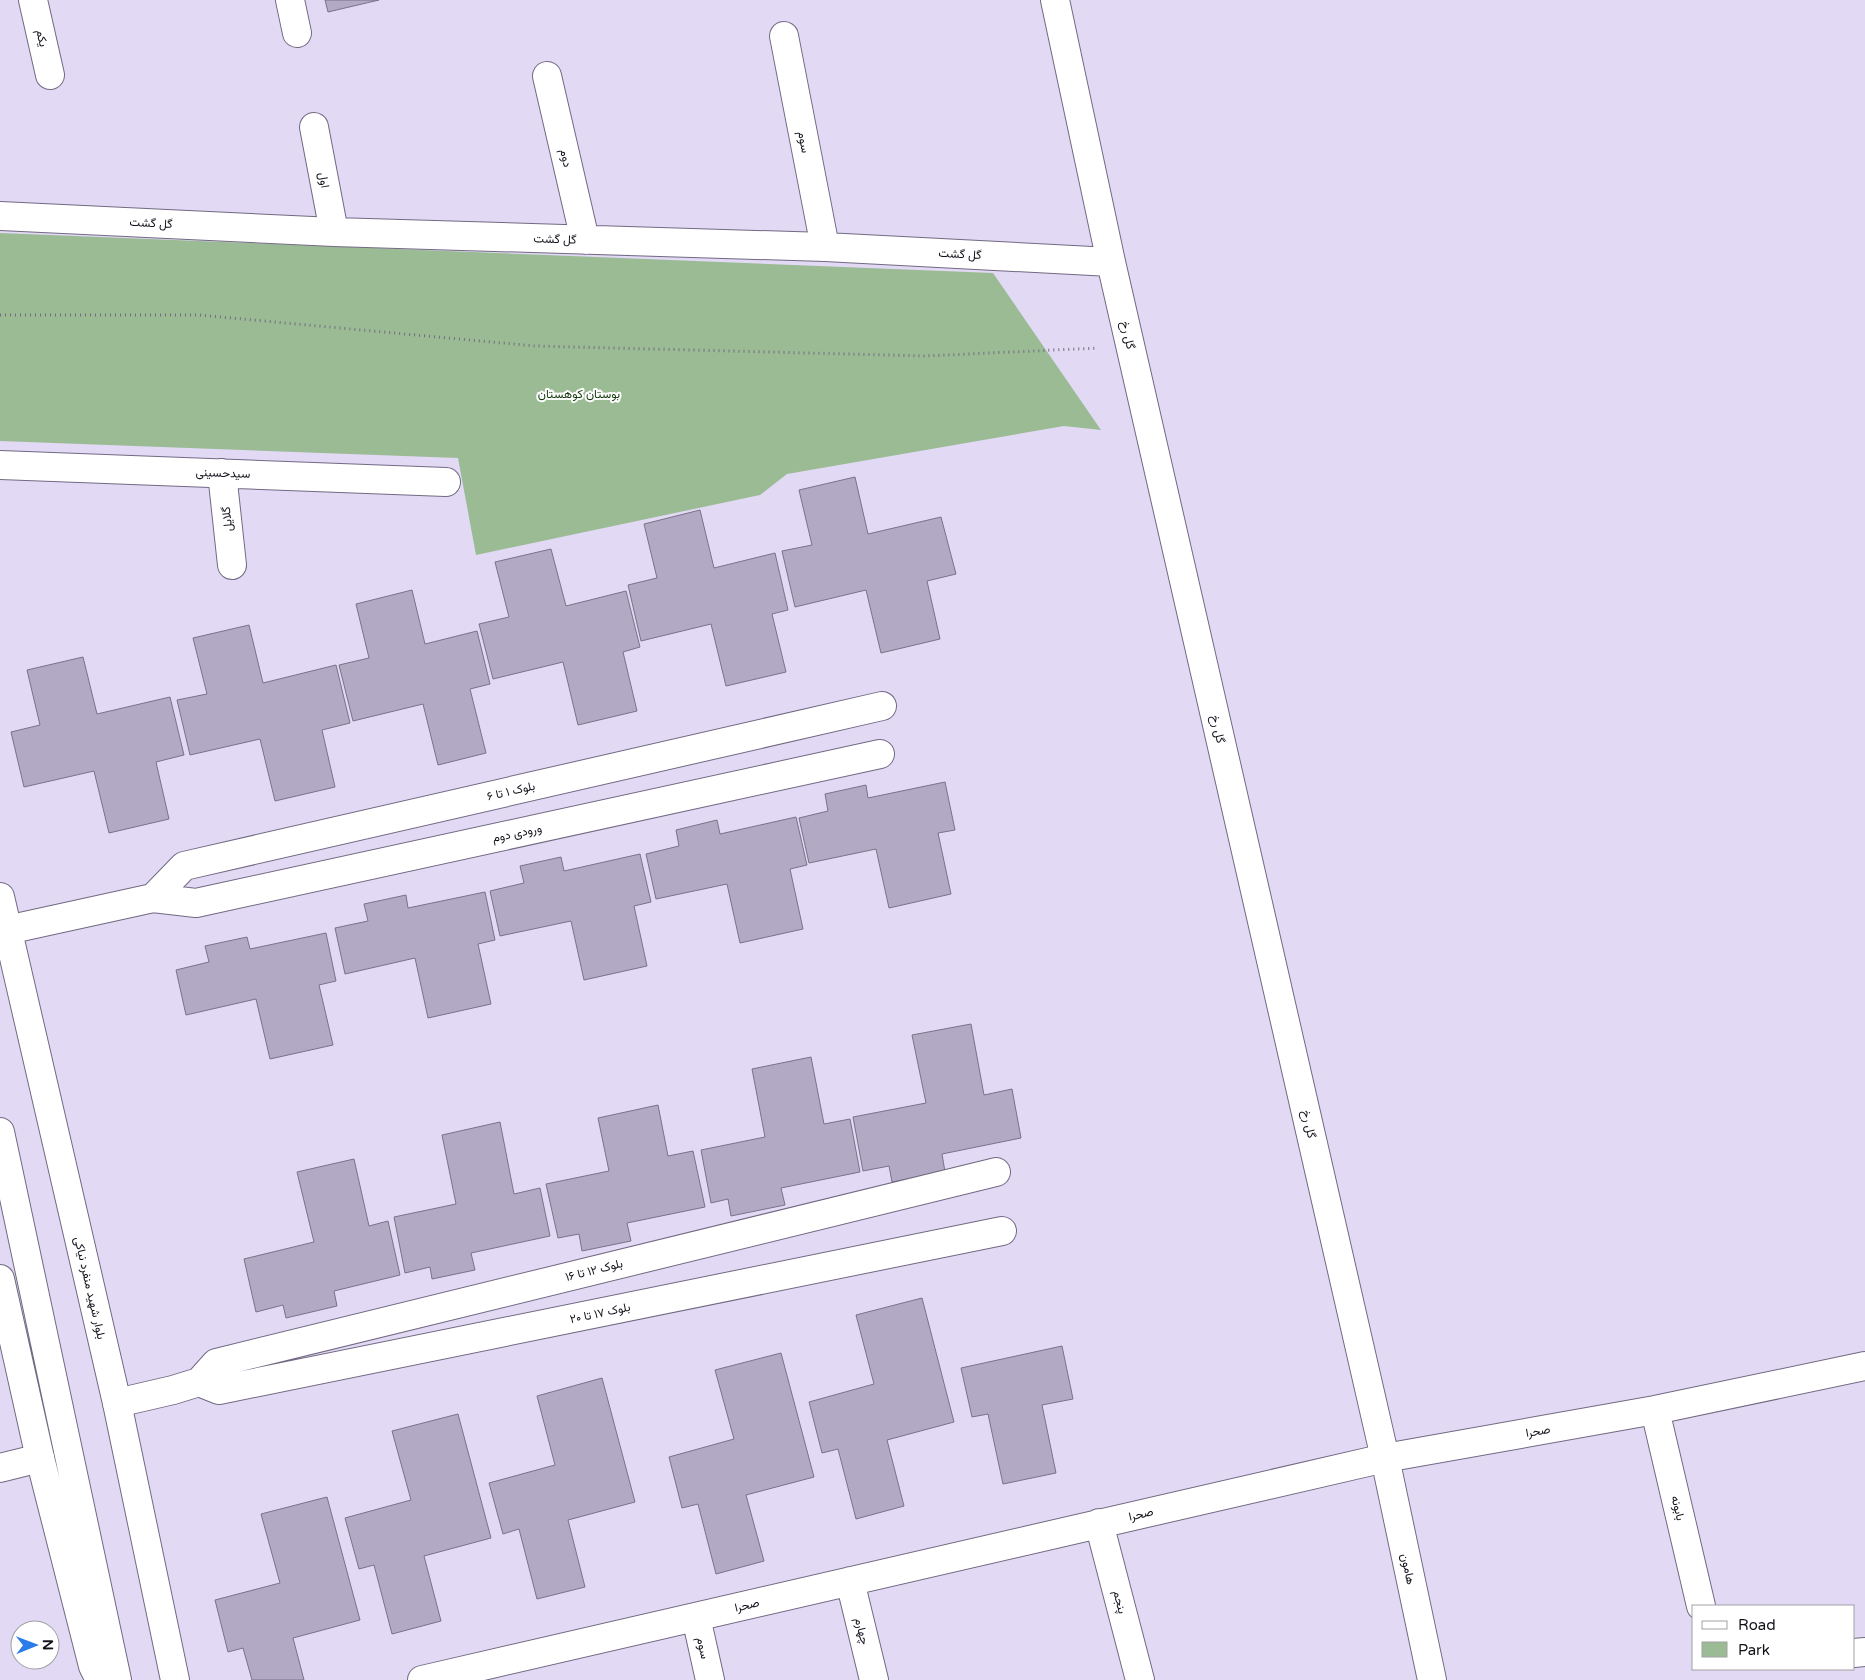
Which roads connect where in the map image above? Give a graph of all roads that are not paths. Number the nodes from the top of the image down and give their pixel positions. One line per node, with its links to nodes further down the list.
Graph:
1 (33, 0): 6 (street, یکم)
2 (290, 0): 4 (street)
3 (1055, 0): 13 (street, گل رخ)
4 (298, 33)
5 (784, 36): 12 (street, سوم)
6 (50, 75)
7 (547, 76): 11 (street, دوم)
8 (314, 127): 10 (street, اول)
9 (0, 216): 10 (street, گل گشت)
10 (334, 232): 11 (street, گل گشت)
11 (585, 240): 12 (street, گل گشت)
12 (825, 247): 13 (street, گل گشت)
13 (1111, 262): 33 (street, گل رخ)
14 (0, 465): 15 (street, سیدحسینی)
15 (222, 473): 16 (street, سیدحسینی); 17 (street, گلایل)
16 (446, 482)
17 (232, 565)
18 (882, 706): 21 (street, بلوک ۱ تا ۶)
19 (880, 754): 21 (street, ورودی دوم)
20 (0, 897): 22 (street, بلوار شهید منفرد نیاکی)
21 (153, 898): 22 (street)
22 (7, 930): 30 (street, بلوار شهید منفرد نیاکی)
23 (0, 1132): 41 (street)
24 (996, 1172): 29 (street, بلوک ۱۲ تا ۱۶)
25 (1002, 1231): 29 (street, بلوک ۱۷ تا ۲۰)
26 (0, 1279): 27 (street)
27 (8, 1351): 32 (street)
28 (1865, 1366): 31 (street, صحرا)
29 (199, 1382): 30 (street)
30 (117, 1403): 42 (street, بلوار شهید منفرد نیاکی)
31 (1654, 1410): 33 (street, صحرا); 37 (street, بابونه)
32 (40, 1458): 34 (street); 40 (street)
33 (1385, 1458): 35 (street, صحرا); 46 (street, هامون)
34 (0, 1468)
35 (1100, 1523): 36 (street, صحرا); 45 (street, پنجم)
36 (850, 1581): 38 (street, صحرا); 44 (street, چهارم)
37 (1701, 1605)
38 (696, 1617): 39 (street, صحرا); 43 (street, سوم)
39 (429, 1679)
40 (100, 1680)
41 (117, 1680)
42 (175, 1680)
43 (710, 1680)
44 (874, 1680)
45 (1140, 1680)
46 (1432, 1680)

